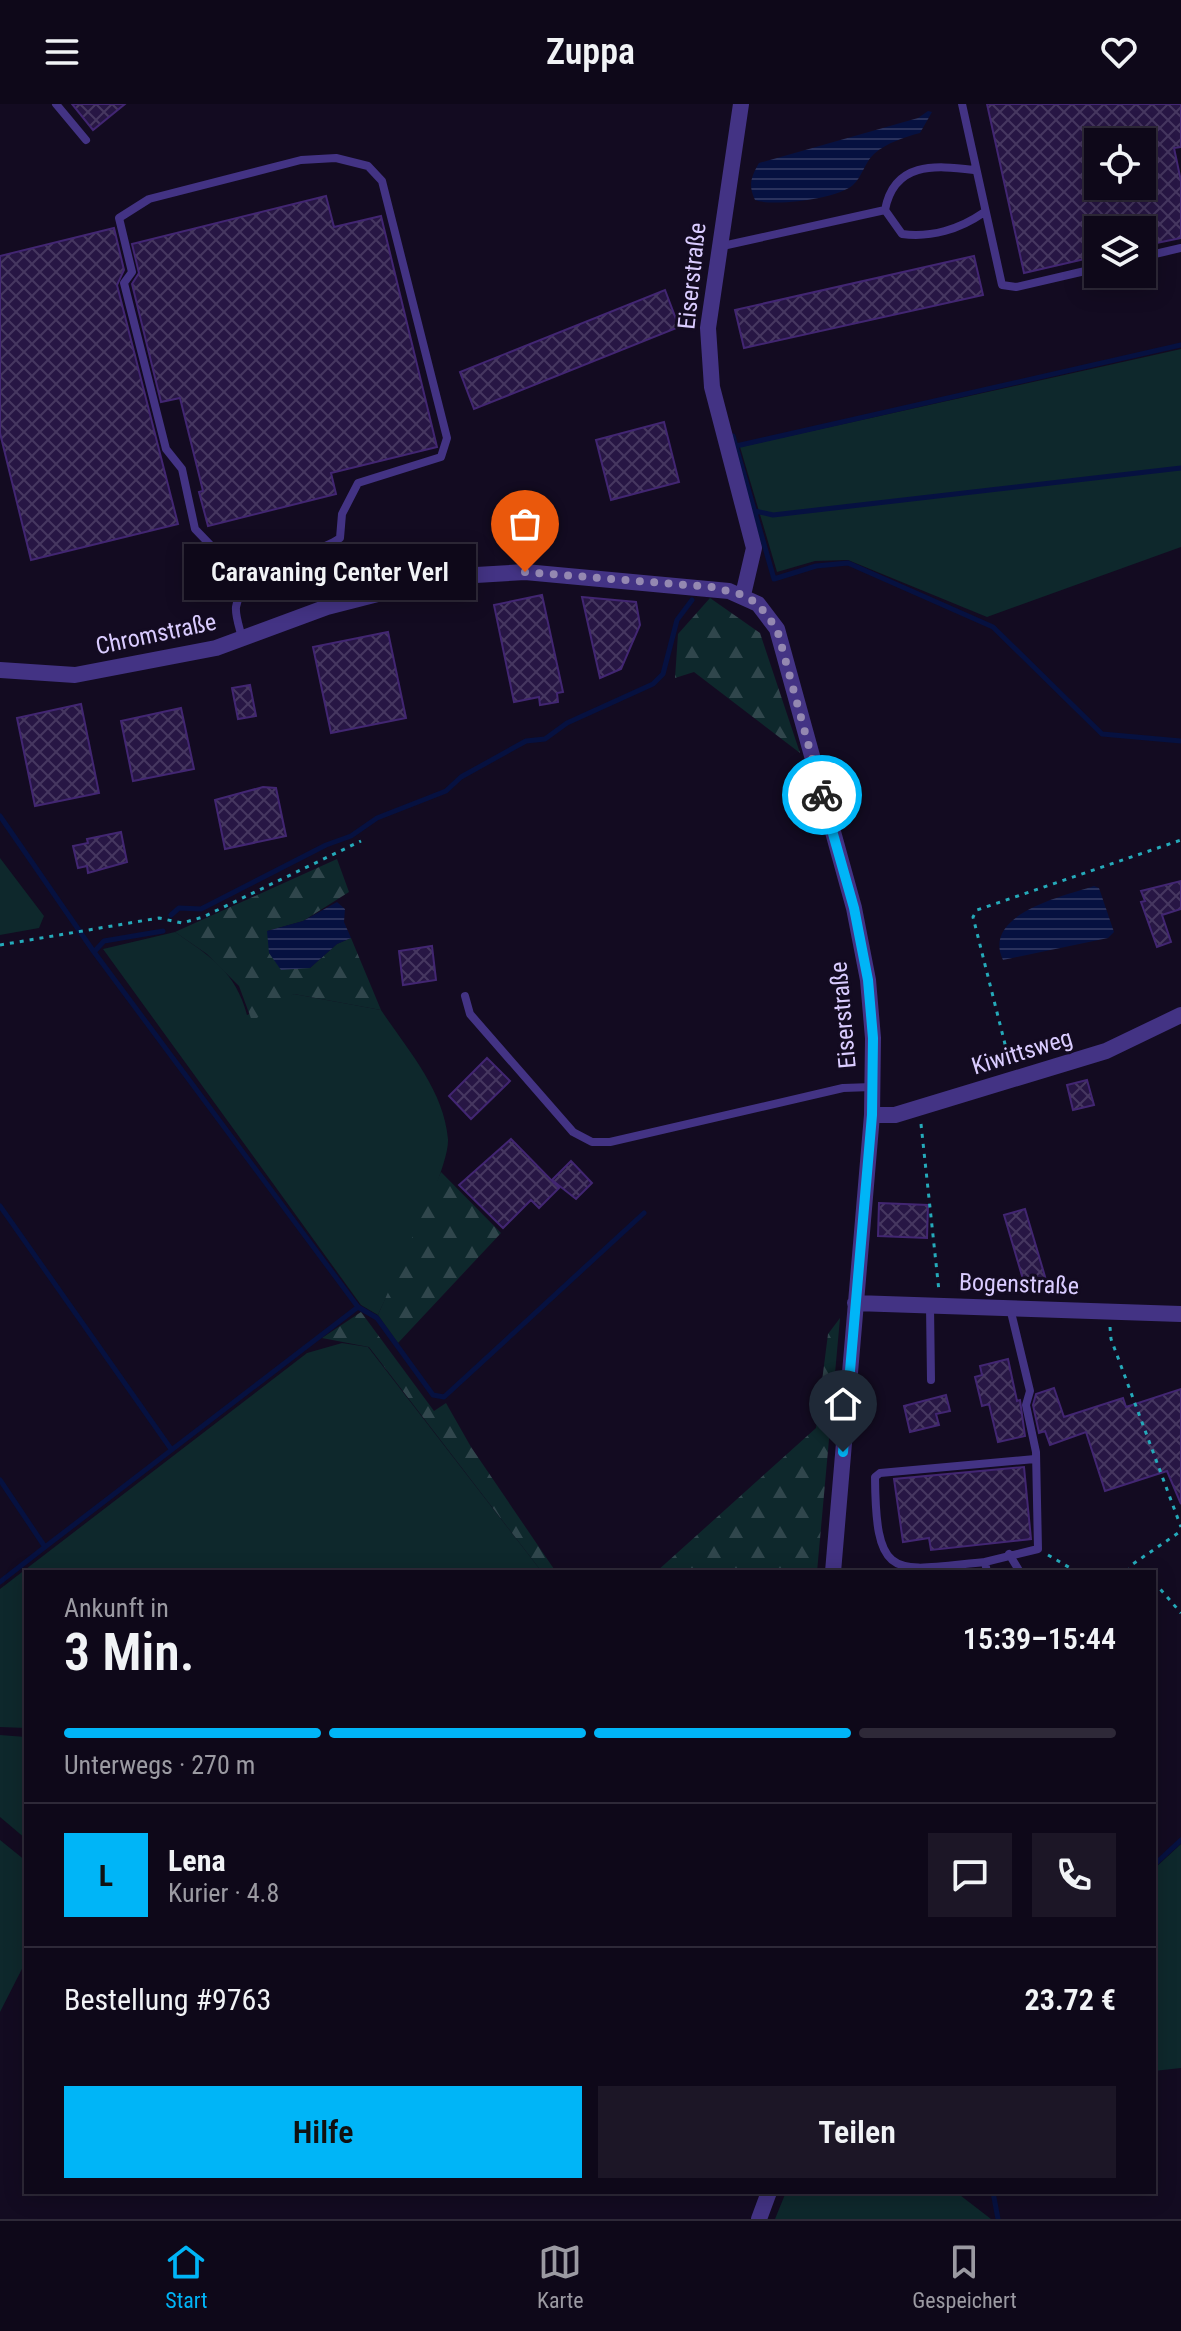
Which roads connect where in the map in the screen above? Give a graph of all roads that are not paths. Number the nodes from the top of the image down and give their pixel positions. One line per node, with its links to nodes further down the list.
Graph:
1 (56, 104): 4 (lane)
2 (741, 104): 8 (street, Eiserstraße)
3 (962, 104): 5 (lane)
4 (86, 140)
5 (974, 170): 6 (lane); 7 (lane)
6 (885, 210): 7 (lane); 8 (lane)
7 (983, 213): 11 (lane)
8 (718, 247): 13 (street, Eiserstraße)
9 (1181, 248): 10 (lane)
10 (1156, 254)
11 (1084, 271)
12 (248, 584): 12 (lane); 14 (lane)
13 (743, 595): 14 (street, Chromstraße); 18 (street, Eiserstraße)
14 (242, 639): 15 (street, Chromstraße)
15 (0, 670)
16 (465, 996): 18 (lane)
17 (1181, 1015): 19 (street, Kiwittsweg)
18 (873, 1087): 19 (street, Eiserstraße)
19 (872, 1115): 20 (street, Eiserstraße)
20 (855, 1303): 21 (street, Bogenstraße); 28 (street, Eiserstraße)
21 (935, 1306): 22 (street, Bogenstraße); 24 (lane)
22 (1010, 1308): 23 (street, Bogenstraße); 25 (lane)
23 (1181, 1314)
24 (931, 1380)
25 (1035, 1459): 26 (lane); 29 (lane)
26 (1009, 1554): 27 (lane); 31 (lane)
27 (985, 1562): 29 (lane); 30 (lane)
28 (833, 1570)
29 (904, 1570)
30 (987, 1570)
31 (1019, 1570)
32 (768, 2194): 33 (street)
33 (759, 2219)

